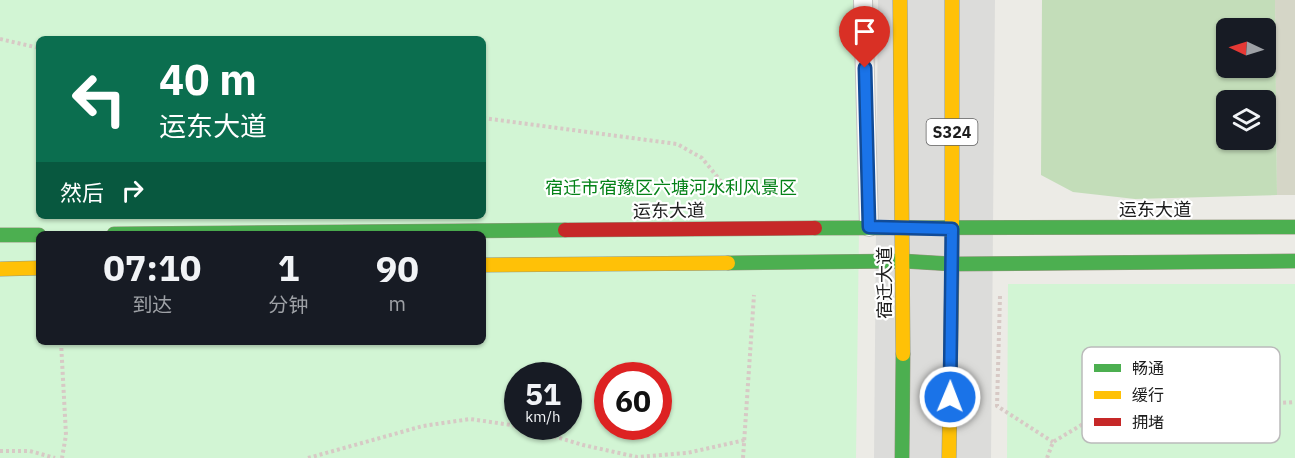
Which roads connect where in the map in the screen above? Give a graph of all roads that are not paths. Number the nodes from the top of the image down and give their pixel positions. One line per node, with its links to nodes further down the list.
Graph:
1 (863, 0): 5 (lane)
2 (900, 0): 6 (main road, 宿迁大道 / S324)
3 (952, 0): 7 (main road, S324)
4 (1295, 226): 7 (main road, 运东大道)
5 (869, 227): 6 (main road, 运东大道); 8 (main road, 运东大道)
6 (902, 227): 7 (main road, 运东大道); 11 (main road, 宿迁大道 / S324)
7 (952, 229): 13 (main road, S324)
8 (436, 231)
9 (0, 235): 10 (main road)
10 (36, 235)
11 (903, 261): 13 (main road); 14 (main road); 17 (main road, 宿迁大道 / S324)
12 (1295, 261): 13 (main road)
13 (952, 264): 18 (main road, S324)
14 (486, 265)
15 (36, 268): 16 (main road)
16 (0, 269)
17 (902, 458)
18 (949, 458)

